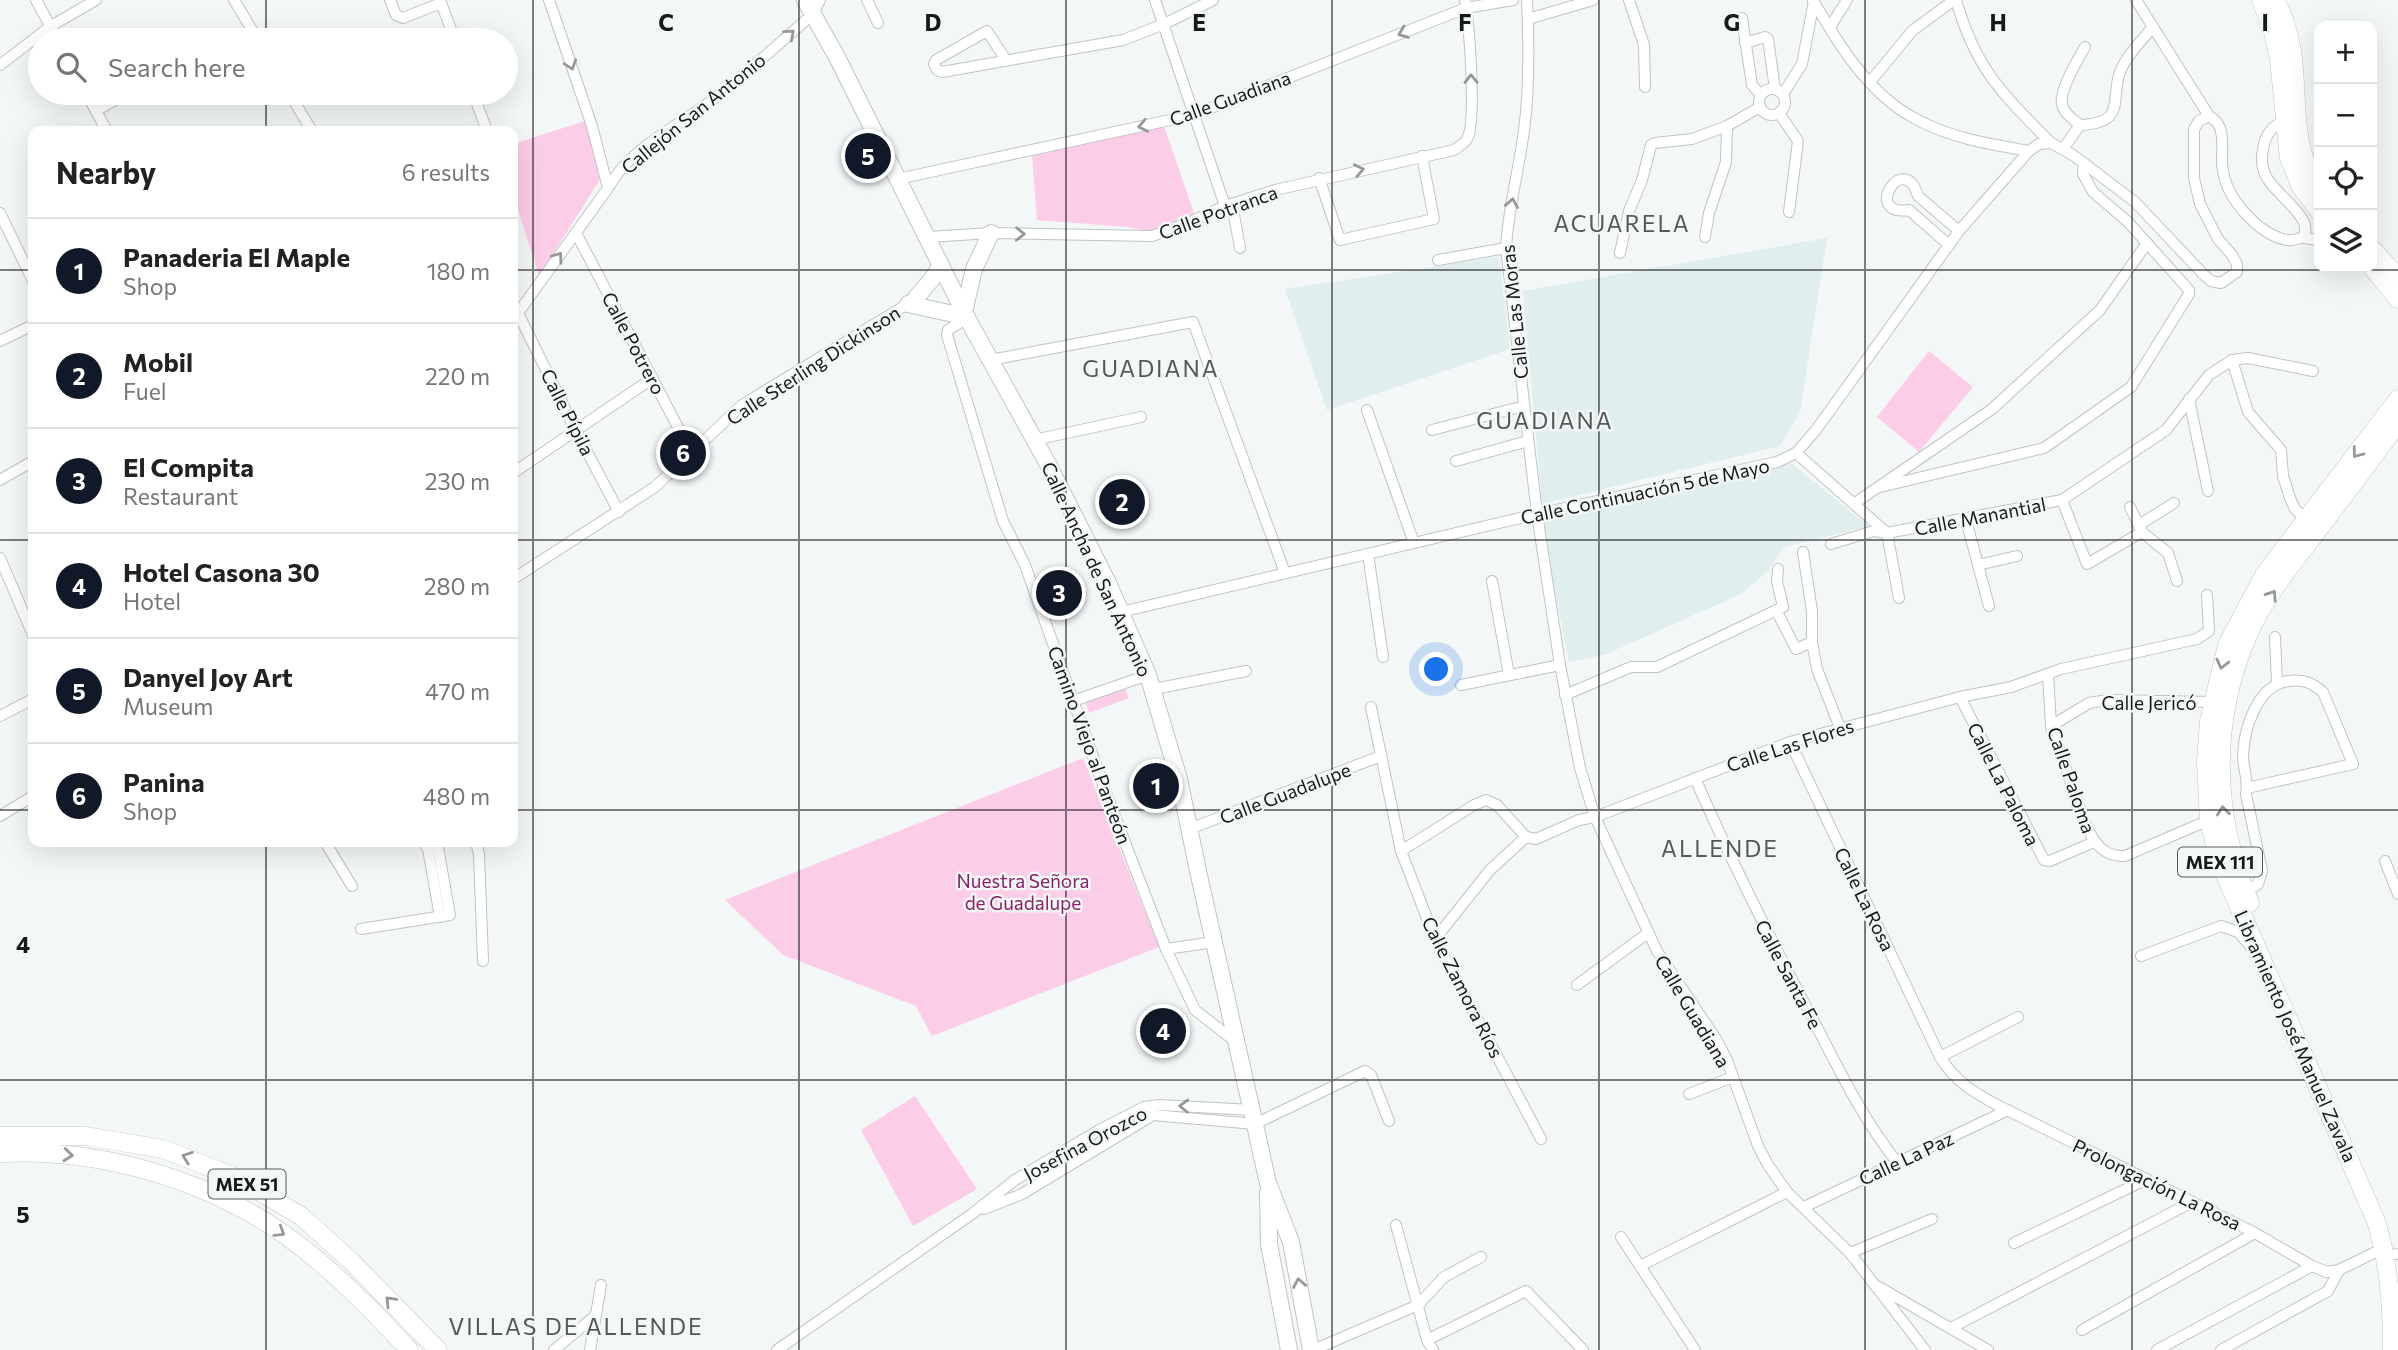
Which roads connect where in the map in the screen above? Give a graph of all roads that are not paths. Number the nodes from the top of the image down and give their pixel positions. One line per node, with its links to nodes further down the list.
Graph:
1 (36, 0): 26 (street)
2 (96, 0): 26 (street)
3 (234, 0): 30 (street)
4 (390, 0): 18 (street)
5 (549, 0): 64 (street, one-way to 64)
6 (867, 0): 24 (street)
7 (1155, 0): 25 (street)
8 (1213, 0): 25 (street)
9 (1513, 0): 20 (street, Calle Guadiana)
10 (1527, 0): 23 (street, Calle Las Moras)
11 (1593, 0): 23 (street)
12 (1629, 0): 38 (street)
13 (1847, 0): 27 (street)
14 (1955, 0): 37 (street); 56 (street)
15 (2136, 0): 28 (street)
16 (2261, 0): 50 (main road)
17 (2276, 0): 63 (main road)
18 (441, 1): 31 (street)
19 (1814, 1): 27 (street); 39 (street)
20 (1465, 4): 48 (street, Calle Guadiana, one-way to 48); 59 (street, Calle Potranca, one-way to 20)
21 (813, 5): 62 (main road, Calle Ancha de San Antonio); 64 (street, Callejón San Antonio, one-way to 21)
22 (1742, 18): 32 (street)
23 (1528, 19): 79 (street, Calle Las Moras, one-way to 23)
24 (878, 23)
25 (1164, 24): 35 (street); 48 (street)
26 (51, 26): 29 (street)
27 (1830, 27): 37 (street)
28 (2152, 27): 49 (street); 51 (street)
29 (48, 28)
30 (251, 28)
31 (451, 28)
32 (1745, 43): 39 (street); 40 (street)
33 (28, 44): 36 (street)
34 (2085, 47): 51 (street)
35 (1006, 60): 35 (street)
36 (0, 65)
37 (1870, 82): 58 (street)
38 (1645, 87)
39 (1779, 92): 40 (street); 47 (street)
40 (1761, 95): 45 (street)
41 (93, 105): 46 (street)
42 (106, 105): 46 (street)
43 (296, 105): 53 (street)
44 (477, 105): 54 (street)
45 (1760, 107): 47 (street); 55 (street)
46 (96, 111): 52 (street)
47 (1779, 113): 67 (street)
48 (1193, 116): 62 (street, Calle Guadiana, one-way to 62); 65 (street)
49 (2209, 117): 60 (street); 74 (street)
50 (2285, 120): 66 (main road); 74 (street)
51 (2080, 125): 57 (street)
52 (104, 126)
53 (309, 126)
54 (485, 126)
55 (1727, 126): 73 (street); 80 (street)
56 (2051, 143): 57 (street); 58 (street)
57 (2063, 149): 60 (street)
58 (2029, 151): 69 (street, Calle Continuación 5 de Mayo)
59 (1422, 156): 61 (street, Calle Potranca, one-way to 59); 61 (street)
60 (2084, 163): 76 (street)
61 (1319, 178): 65 (street, Calle Potranca)
62 (898, 179): 72 (main road, Calle Ancha de San Antonio)
63 (2314, 180)
64 (608, 188): 70 (street, Callejón San Antonio)
65 (1229, 205): 71 (street, Calle Potranca, one-way to 65); 78 (street)
66 (2318, 210)
67 (1789, 212)
68 (0, 213): 83 (street)
69 (1959, 231): 77 (street, Calle Continuación 5 de Mayo); 77 (street)
70 (576, 233): 89 (street, Callejón San Antonio, one-way to 70); 97 (street, Calle Potrero)
71 (991, 233): 72 (street, Calle Potranca); 90 (main road)
72 (928, 237): 84 (main road, Calle Ancha de San Antonio)
73 (1705, 237)
74 (2302, 238): 75 (street)
75 (2314, 239)
76 (2147, 243): 114 (street); 114 (street)
77 (1949, 245): 108 (street, Calle Continuación 5 de Mayo)
78 (1240, 248)
79 (1506, 248): 82 (street); 100 (street, Calle Las Moras)
80 (1620, 253)
81 (2377, 254): 86 (main road)
82 (1438, 260)
83 (28, 271)
84 (944, 272): 88 (main road); 90 (main road, Calle Ancha de San Antonio)
85 (2377, 273): 87 (main road)
86 (2398, 277)
87 (2398, 299)
88 (911, 302): 90 (main road); 109 (street, Calle Sterling Dickinson)
89 (518, 311)
90 (966, 316): 94 (main road, Calle Ancha de San Antonio); 156 (street, Camino Viejo al Panteón)
91 (518, 318): 105 (street, Calle Pípila)
92 (28, 327): 93 (street)
93 (0, 341)
94 (990, 360): 106 (main road, Calle Ancha de San Antonio); 134 (street)
95 (2232, 360): 96 (street); 98 (street, Calle Manantial); 123 (street)
96 (2313, 371)
97 (653, 378): 105 (street); 109 (street, Calle Potrero)
98 (2189, 399): 115 (street); 116 (street, Calle Manantial)
99 (2398, 399): 123 (main road, Libramiento José Manuel Zavala / MEX 111, one-way to 123)
100 (1524, 406): 104 (street); 107 (street, Calle Las Moras)
101 (1367, 410): 126 (street)
102 (1141, 417): 106 (street)
103 (2398, 423): 180 (main road, Libramiento José Manuel Zavala / MEX 111, one-way to 103)
104 (1433, 430)
105 (576, 431): 112 (street); 120 (street, Calle Pípila)
106 (1034, 440): 142 (main road, Calle Ancha de San Antonio)
107 (1528, 441): 110 (street); 121 (street, Calle Las Moras)
108 (1796, 453): 117 (street, Calle Manantial); 121 (street, Calle Continuación 5 de Mayo)
109 (692, 454): 120 (street, Calle Sterling Dickinson)
110 (1456, 461)
111 (28, 464): 113 (street)
112 (518, 470)
113 (0, 480)
114 (1880, 487): 117 (street)
115 (2208, 491)
116 (2062, 500): 122 (street, Calle Manantial); 124 (street)
117 (1855, 503): 125 (street, Calle Manantial)
118 (2174, 503): 124 (street)
119 (2130, 507): 124 (street)
120 (619, 512): 135 (street, Calle Sterling Dickinson)
121 (1536, 514): 126 (street, Calle Continuación 5 de Mayo); 147 (street, Calle Las Moras)
122 (1966, 520): 125 (street, Calle Manantial); 132 (street)
123 (2307, 520): 158 (main road, Libramiento José Manuel Zavala / MEX 111, one-way to 158)
124 (2140, 528): 137 (street)
125 (1887, 533): 127 (street, Calle Manantial); 139 (street)
126 (1414, 543): 129 (street, Calle Continuación 5 de Mayo)
127 (1831, 544)
128 (1803, 552): 145 (street)
129 (1368, 554): 134 (street, Calle Continuación 5 de Mayo); 146 (street)
130 (2017, 556): 132 (street)
131 (0, 558): 143 (street)
132 (1978, 565): 140 (street)
133 (1778, 569): 141 (street)
134 (1285, 573): 142 (street, Calle Continuación 5 de Mayo)
135 (518, 576)
136 (1492, 580): 150 (street)
137 (2178, 581)
138 (2207, 595): 149 (street, Calle Las Flores)
139 (1899, 598)
140 (1989, 606)
141 (1779, 609): 145 (street); 154 (street)
142 (1121, 612): 151 (main road, Calle Ancha de San Antonio)
143 (28, 623)
144 (2275, 637): 152 (street)
145 (1812, 642): 162 (street)
146 (1383, 656)
147 (1560, 665): 150 (street); 154 (street, Calle Guadiana)
148 (1246, 671): 151 (street)
149 (2048, 674): 155 (street, Calle Las Flores); 161 (street, Calle Paloma)
150 (1509, 675): 153 (street)
151 (1151, 682): 156 (street); 171 (main road, Calle Ancha de San Antonio)
152 (2277, 683): 166 (street); 166 (street)
153 (1461, 685)
154 (1565, 695): 169 (street, Calle Guadiana)
155 (1960, 697): 162 (street, Calle Las Flores); 173 (street, Calle La Paloma)
156 (1073, 701): 186 (street, Camino Viejo al Panteón)
157 (28, 702): 160 (street)
158 (2213, 702): 161 (street, Calle Jericó); 170 (main road, Libramiento José Manuel Zavala / MEX 111)
159 (1371, 707): 164 (street, Calle Zamora Ríos)
160 (0, 716)
161 (2051, 726): 173 (street, Calle Paloma)
162 (1840, 728): 163 (street, Calle Las Flores)
163 (1790, 742): 165 (street, Calle Las Flores); 193 (street, Calle La Rosa)
164 (1381, 756): 171 (street, Calle Guadalupe); 177 (street, Calle Zamora Ríos)
165 (1695, 778): 169 (street, Calle Las Flores); 202 (street, Calle Santa Fe)
166 (2247, 788): 180 (street)
167 (28, 799): 168 (street)
168 (0, 816)
169 (1595, 817): 172 (street, Calle Las Flores); 183 (street, Calle Guadiana)
170 (2209, 820): 173 (street, Calle Paloma); 188 (main road, Libramiento José Manuel Zavala / MEX 111)
171 (1189, 829): 185 (main road, Calle Ancha de San Antonio)
172 (1526, 837): 177 (street); 184 (street)
173 (2094, 842)
174 (328, 847): 179 (street)
175 (432, 847): 182 (street)
176 (477, 847): 189 (street)
177 (1402, 851): 184 (street, Calle Zamora Ríos)
178 (2385, 861): 181 (street)
179 (352, 886)
180 (2246, 892): 214 (main road, Libramiento José Manuel Zavala / MEX 111)
181 (2398, 894)
182 (361, 929)
183 (1648, 933): 190 (street); 194 (street, Calle Guadiana)
184 (1435, 939): 200 (street, Calle Zamora Ríos)
185 (1214, 942): 186 (street); 192 (main road, Calle Ancha de San Antonio)
186 (1166, 949): 192 (street, Camino Viejo al Panteón)
187 (2141, 956): 188 (street)
188 (2261, 957): 214 (main road, Libramiento José Manuel Zavala / MEX 111)
189 (482, 961)
190 (1577, 985)
191 (2018, 1017): 193 (street)
192 (1236, 1042): 197 (main road, Calle Ancha de San Antonio)
193 (1940, 1057): 196 (street, Prolongación La Rosa)
194 (1733, 1077): 195 (street); 205 (street, Calle Guadiana)
195 (1689, 1094)
196 (2008, 1110): 202 (street, Calle La Paz); 203 (street, Prolongación La Rosa)
197 (1254, 1117): 198 (street); 204 (main road, Calle Ancha de San Antonio); 230 (street, Josefina Orozco)
198 (1389, 1121)
199 (0, 1136): 227 (main road, MEX 51, one-way to 199)
200 (1541, 1139)
201 (0, 1153): 226 (main road, MEX 51, one-way to 226)
202 (1898, 1162): 207 (street, Calle La Paz)
203 (2147, 1179): 206 (street, Prolongación La Rosa); 212 (street)
204 (1268, 1183): 231 (main road); 232 (main road, one-way to 204)
205 (1787, 1192): 207 (street, Calle Guadiana); 216 (street)
206 (2192, 1202): 210 (street, Prolongación La Rosa); 223 (street)
207 (1804, 1207): 213 (street, Calle Guadiana)
208 (1932, 1219): 213 (street)
209 (1396, 1226): 221 (street)
210 (2255, 1233): 217 (street, Prolongación La Rosa); 224 (street)
211 (1621, 1237): 216 (street)
212 (2014, 1243)
213 (1850, 1253): 219 (street, Calle Guadiana)
214 (2394, 1255): 218 (street); 239 (main road, Libramiento José Manuel Zavala / MEX 111)
215 (1480, 1257): 221 (street)
216 (1640, 1266): 234 (street)
217 (2312, 1266): 218 (street, Prolongación La Rosa); 237 (street)
218 (2339, 1269): 238 (street)
219 (1874, 1283): 223 (street); 235 (street, Calle Guadiana)
220 (601, 1285): 222 (street)
221 (1418, 1305): 225 (street); 232 (street)
222 (596, 1315): 228 (street); 229 (street)
223 (1951, 1328): 236 (street)
224 (2082, 1330)
225 (1430, 1345): 233 (street)
226 (408, 1350)
227 (438, 1350)
228 (554, 1350)
229 (590, 1350)
230 (777, 1350)
231 (1289, 1350)
232 (1312, 1350)
233 (1583, 1350)
234 (1695, 1350)
235 (1925, 1350)
236 (1989, 1350)
237 (2157, 1350)
238 (2221, 1350)
239 (2392, 1350)

